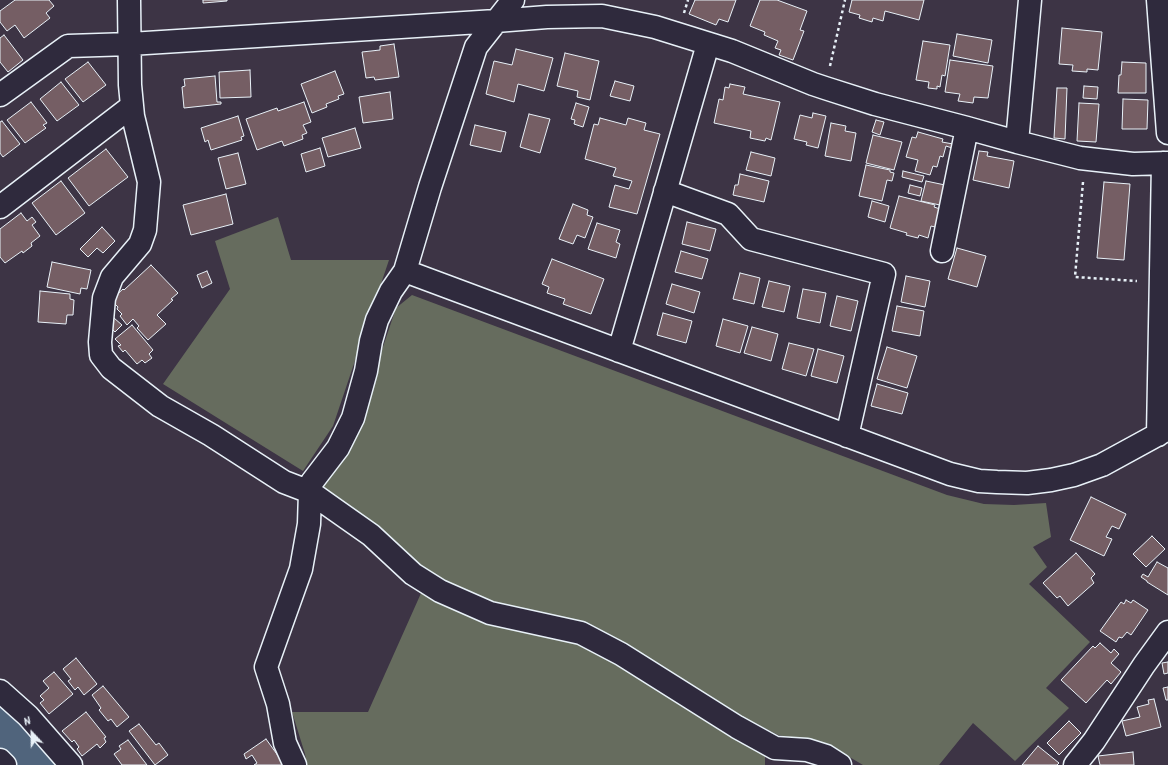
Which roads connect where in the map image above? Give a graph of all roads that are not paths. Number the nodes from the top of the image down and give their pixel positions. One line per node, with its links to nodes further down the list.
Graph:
1 (129, 0): 6 (street)
2 (513, 0): 5 (street)
3 (1030, 0): 12 (street)
4 (1158, 0): 11 (street)
5 (496, 21): 6 (street); 7 (street); 17 (street)
6 (130, 44): 8 (street); 9 (street)
7 (708, 44): 10 (street); 14 (street)
8 (0, 95)
9 (132, 106): 15 (street); 21 (street)
10 (967, 128): 12 (street); 16 (street)
11 (1168, 133)
12 (1017, 142): 13 (street)
13 (1166, 163): 19 (street)
14 (665, 191): 18 (street); 20 (street)
15 (0, 207)
16 (942, 251)
17 (405, 271): 18 (street); 21 (street)
18 (619, 351): 20 (street)
19 (1163, 432): 20 (street)
20 (847, 436)
21 (310, 492): 24 (street); 28 (street)
22 (1168, 632): 30 (street)
23 (0, 691): 27 (street)
24 (775, 756): 29 (street)
25 (0, 760): 26 (street)
26 (4, 765)
27 (71, 765)
28 (294, 765)
29 (840, 765)
30 (1075, 765)

